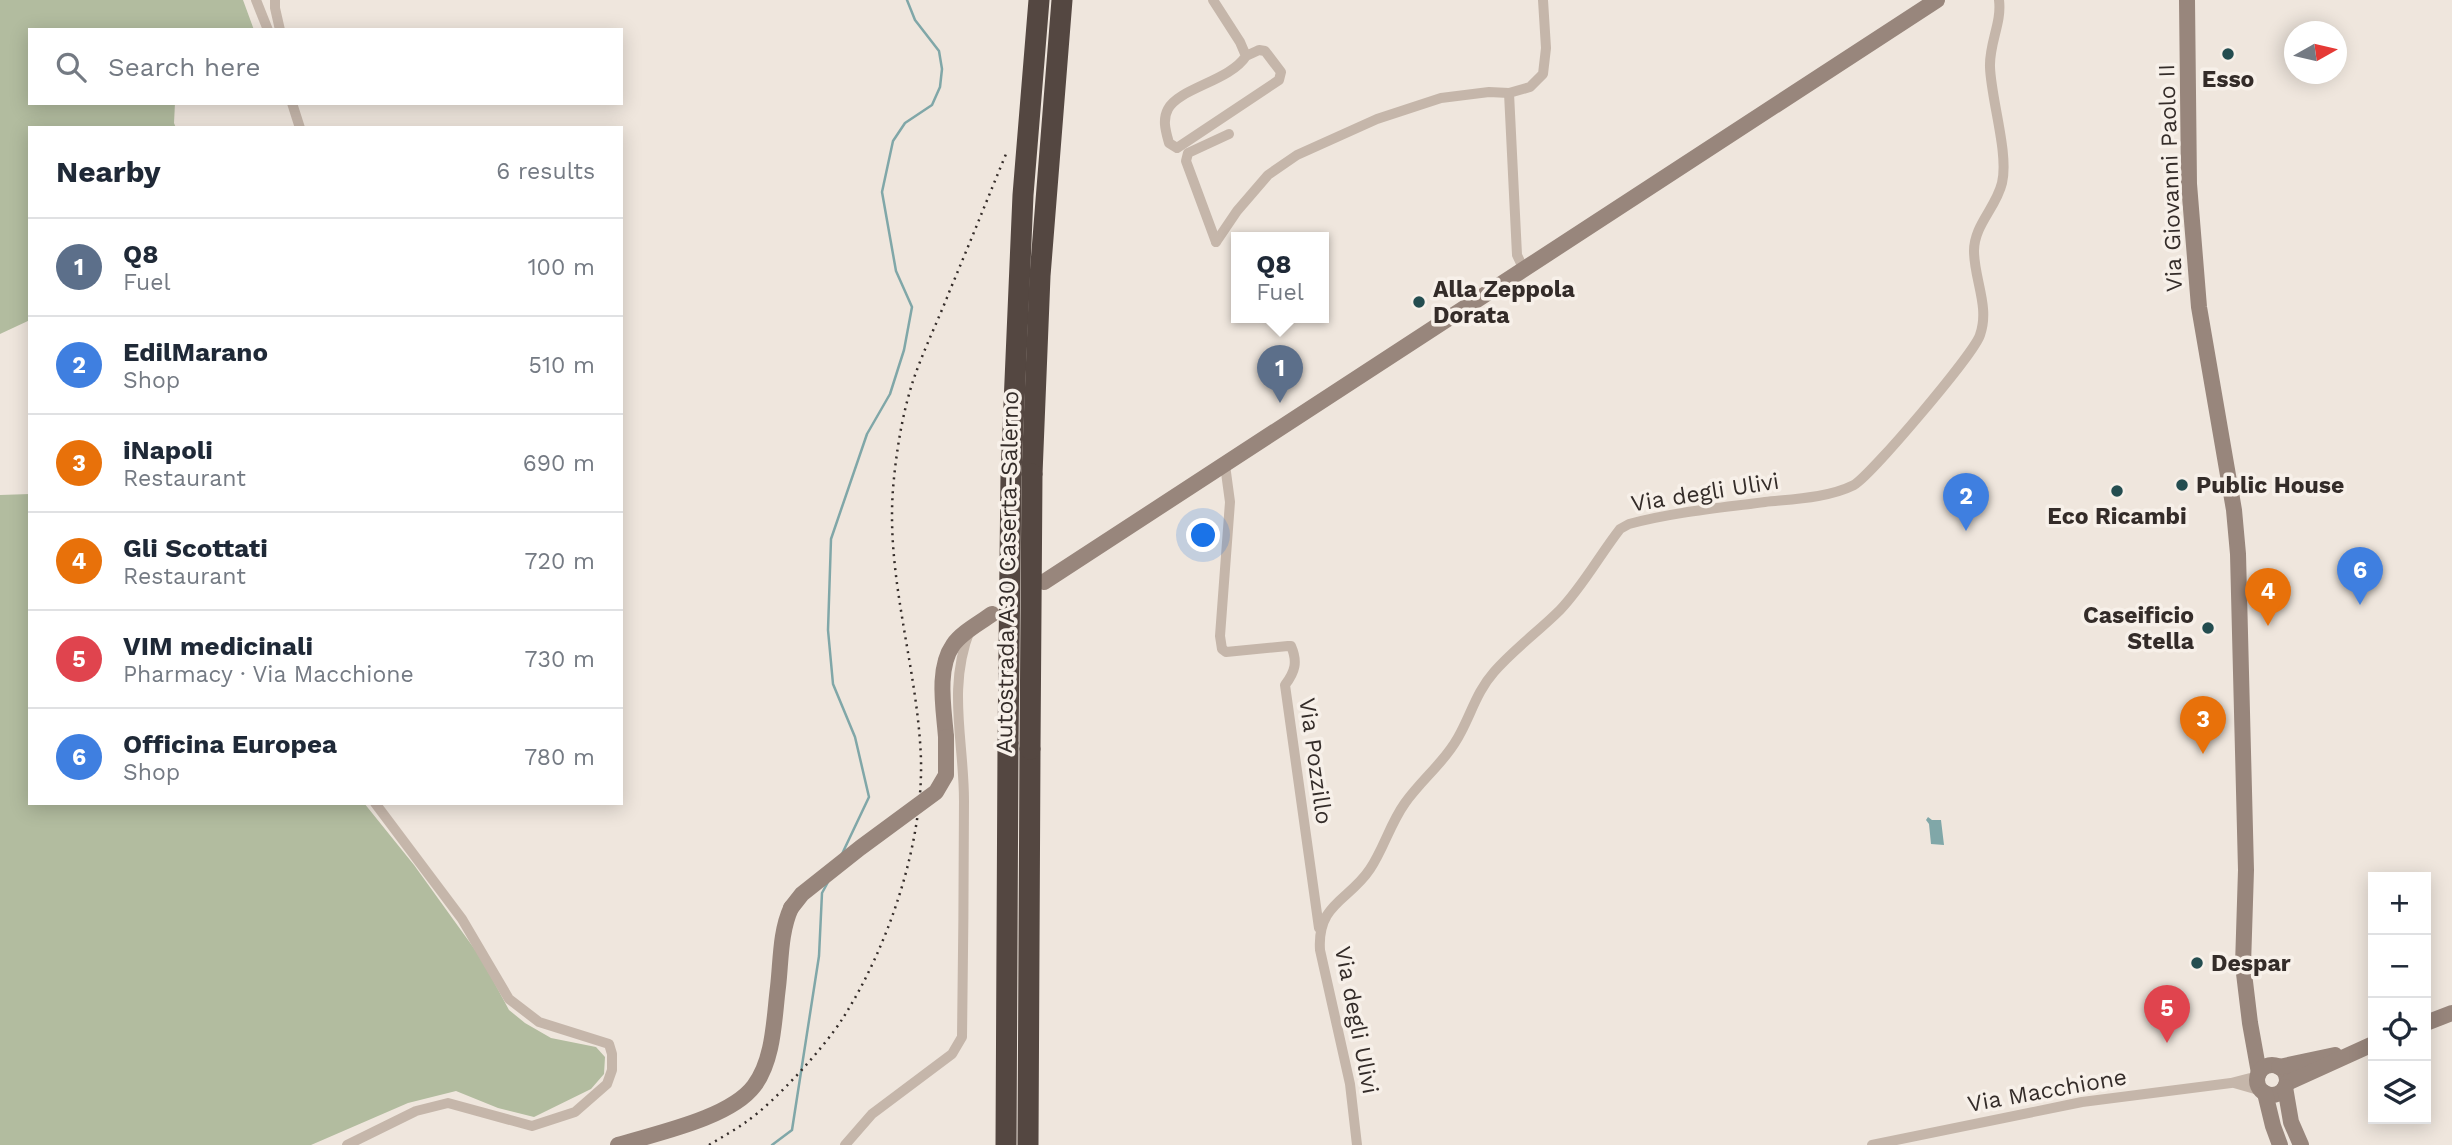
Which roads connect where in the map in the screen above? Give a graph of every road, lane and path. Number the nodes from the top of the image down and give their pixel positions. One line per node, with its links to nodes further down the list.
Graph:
1 (256, 0): 10 (street)
2 (275, 0): 11 (street)
3 (1039, 0): 19 (highway, Autostrada A30 Caserta-Salerno)
4 (1062, 0): 19 (highway, Autostrada A30 Caserta-Salerno)
5 (1213, 0): 12 (street)
6 (1543, 0): 13 (street)
7 (1937, 0): 17 (main road)
8 (1999, 0): 24 (street, Via degli Ulivi)
9 (2188, 0): 29 (main road, Via Giovanni Paolo II)
10 (267, 28)
11 (280, 28)
12 (1245, 56): 12 (street)
13 (1509, 93): 16 (street); 17 (street)
14 (293, 105): 15 (street)
15 (299, 126)
16 (1229, 134)
17 (1524, 270): 18 (main road)
18 (1225, 465): 20 (main road); 24 (street, Via Pozzillo)
19 (1021, 474): 34 (highway, Autostrada A30 Caserta-Salerno, bridge); 35 (highway, Autostrada A30 Caserta-Salerno, bridge)
20 (1044, 582)
21 (992, 614): 22 (main road)
22 (970, 630): 32 (main road, bridge); 33 (street)
23 (376, 805): 31 (street)
24 (1320, 930): 36 (street, Via degli Ulivi)
25 (2452, 1013): 26 (main road)
26 (2431, 1021)
27 (2368, 1046): 29 (main road)
28 (2368, 1046): 30 (main road)
29 (2266, 1078): 30 (main road); 30 (main road); 37 (street, Via Macchione); 38 (main road)
30 (2286, 1085): 39 (main road)
31 (347, 1145)
32 (618, 1145)
33 (845, 1145)
34 (1006, 1145)
35 (1028, 1145)
36 (1357, 1145)
37 (1872, 1145)
38 (2280, 1145)
39 (2301, 1145)

